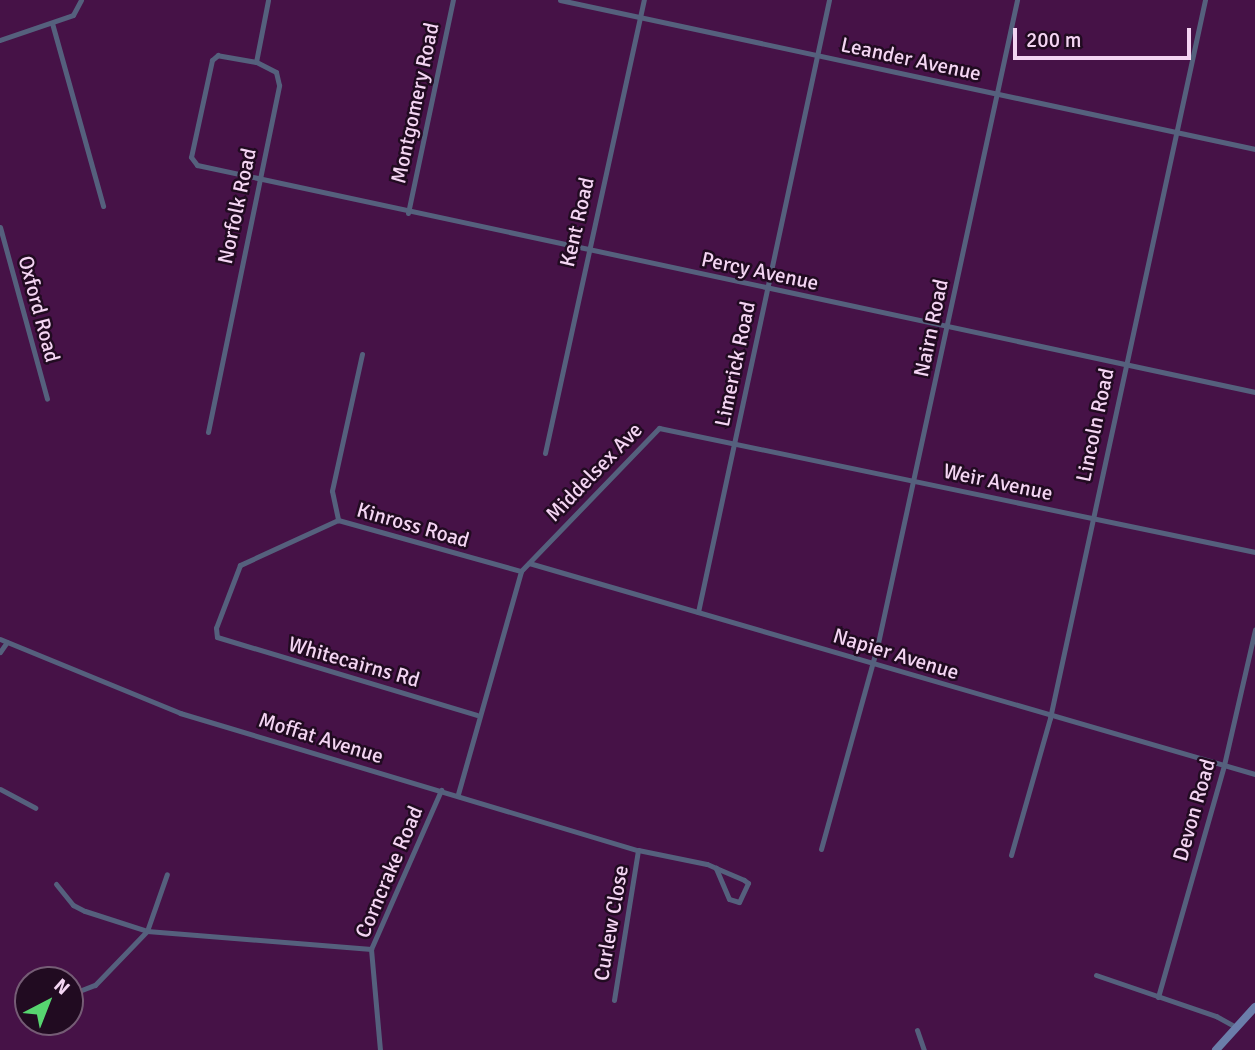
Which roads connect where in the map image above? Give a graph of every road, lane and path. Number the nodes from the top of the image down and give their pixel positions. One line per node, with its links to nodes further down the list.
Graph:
1 (82, 0): 10 (street)
2 (268, 0): 13 (street)
3 (453, 0): 19 (street, Montgomery Road)
4 (560, 0): 9 (street, Leander Avenue)
5 (644, 0): 9 (street, Kent Road)
6 (829, 0): 12 (street, Limerick Road)
7 (1017, 0): 14 (street, Nairn Road)
8 (1205, 0): 15 (street, Lincoln Road)
9 (641, 19): 12 (street, Leander Avenue); 21 (street, Kent Road)
10 (52, 23): 11 (street); 18 (street)
11 (0, 40)
12 (818, 55): 14 (street, Leander Avenue); 22 (street, Limerick Road)
13 (257, 62): 17 (street, Norfolk Road); 17 (street, Percy Avenue)
14 (997, 94): 15 (street, Leander Avenue); 23 (street, Nairn Road)
15 (1176, 131): 16 (street, Leander Avenue); 25 (street, Lincoln Road)
16 (1255, 149)
17 (258, 180): 19 (street, Percy Avenue); 28 (street, Norfolk Road)
18 (103, 206)
19 (408, 213): 21 (street, Percy Avenue)
20 (1, 231): 27 (street, Oxford Road)
21 (587, 249): 22 (street, Percy Avenue); 30 (street, Kent Road)
22 (767, 289): 23 (street, Percy Avenue); 29 (street, Limerick Road)
23 (948, 328): 25 (street, Percy Avenue); 31 (street, Nairn Road)
24 (362, 354): 33 (street, Kinross Road)
25 (1124, 366): 26 (street, Percy Avenue); 32 (street, Lincoln Road)
26 (1255, 392)
27 (47, 399)
28 (208, 432)
29 (735, 441): 31 (street, Weir Avenue); 35 (street, Middelsex Ave); 37 (street, Limerick Road)
30 (545, 453)
31 (914, 480): 32 (street, Weir Avenue); 42 (street, Nairn Road)
32 (1091, 518): 34 (street, Weir Avenue); 44 (street, Lincoln Road)
33 (338, 520): 36 (street, Kinross Road); 43 (street, Whitecairns Rd)
34 (1255, 552)
35 (529, 563): 36 (street); 37 (street, Napier Avenue)
36 (521, 571): 43 (street)
37 (698, 612): 42 (street, Napier Avenue)
38 (1255, 630): 45 (street, Devon Road)
39 (0, 639): 40 (street, Moffat Avenue)
40 (7, 642): 41 (street); 48 (street, Moffat Avenue)
41 (0, 652)
42 (873, 663): 44 (street, Napier Avenue); 51 (street, Nairn Road)
43 (477, 715): 49 (street)
44 (1050, 718): 45 (street, Napier Avenue); 53 (street, Lincoln Road)
45 (1224, 765): 46 (street, Napier Avenue); 61 (street, Devon Road)
46 (1255, 774)
47 (0, 789): 50 (street)
48 (441, 790): 49 (street, Moffat Avenue); 58 (street, Corncrake Road)
49 (458, 794): 52 (street, Moffat Avenue)
50 (35, 808)
51 (821, 849)
52 (638, 850): 54 (street, Moffat Avenue); 62 (street, Curlew Close)
53 (1010, 855)
54 (716, 868): 54 (street, Moffat Avenue)
55 (167, 874): 57 (street)
56 (56, 884): 57 (street)
57 (147, 931): 58 (street); 60 (street)
58 (371, 949): 66 (street, Corncrake Road)
59 (1096, 975): 61 (street)
60 (84, 990)
61 (1158, 997): 64 (street)
62 (614, 1000)
63 (1255, 1007): 64 (main road)
64 (1236, 1027): 68 (main road)
65 (917, 1030): 67 (street)
66 (380, 1050)
67 (924, 1050)
68 (1216, 1050)

